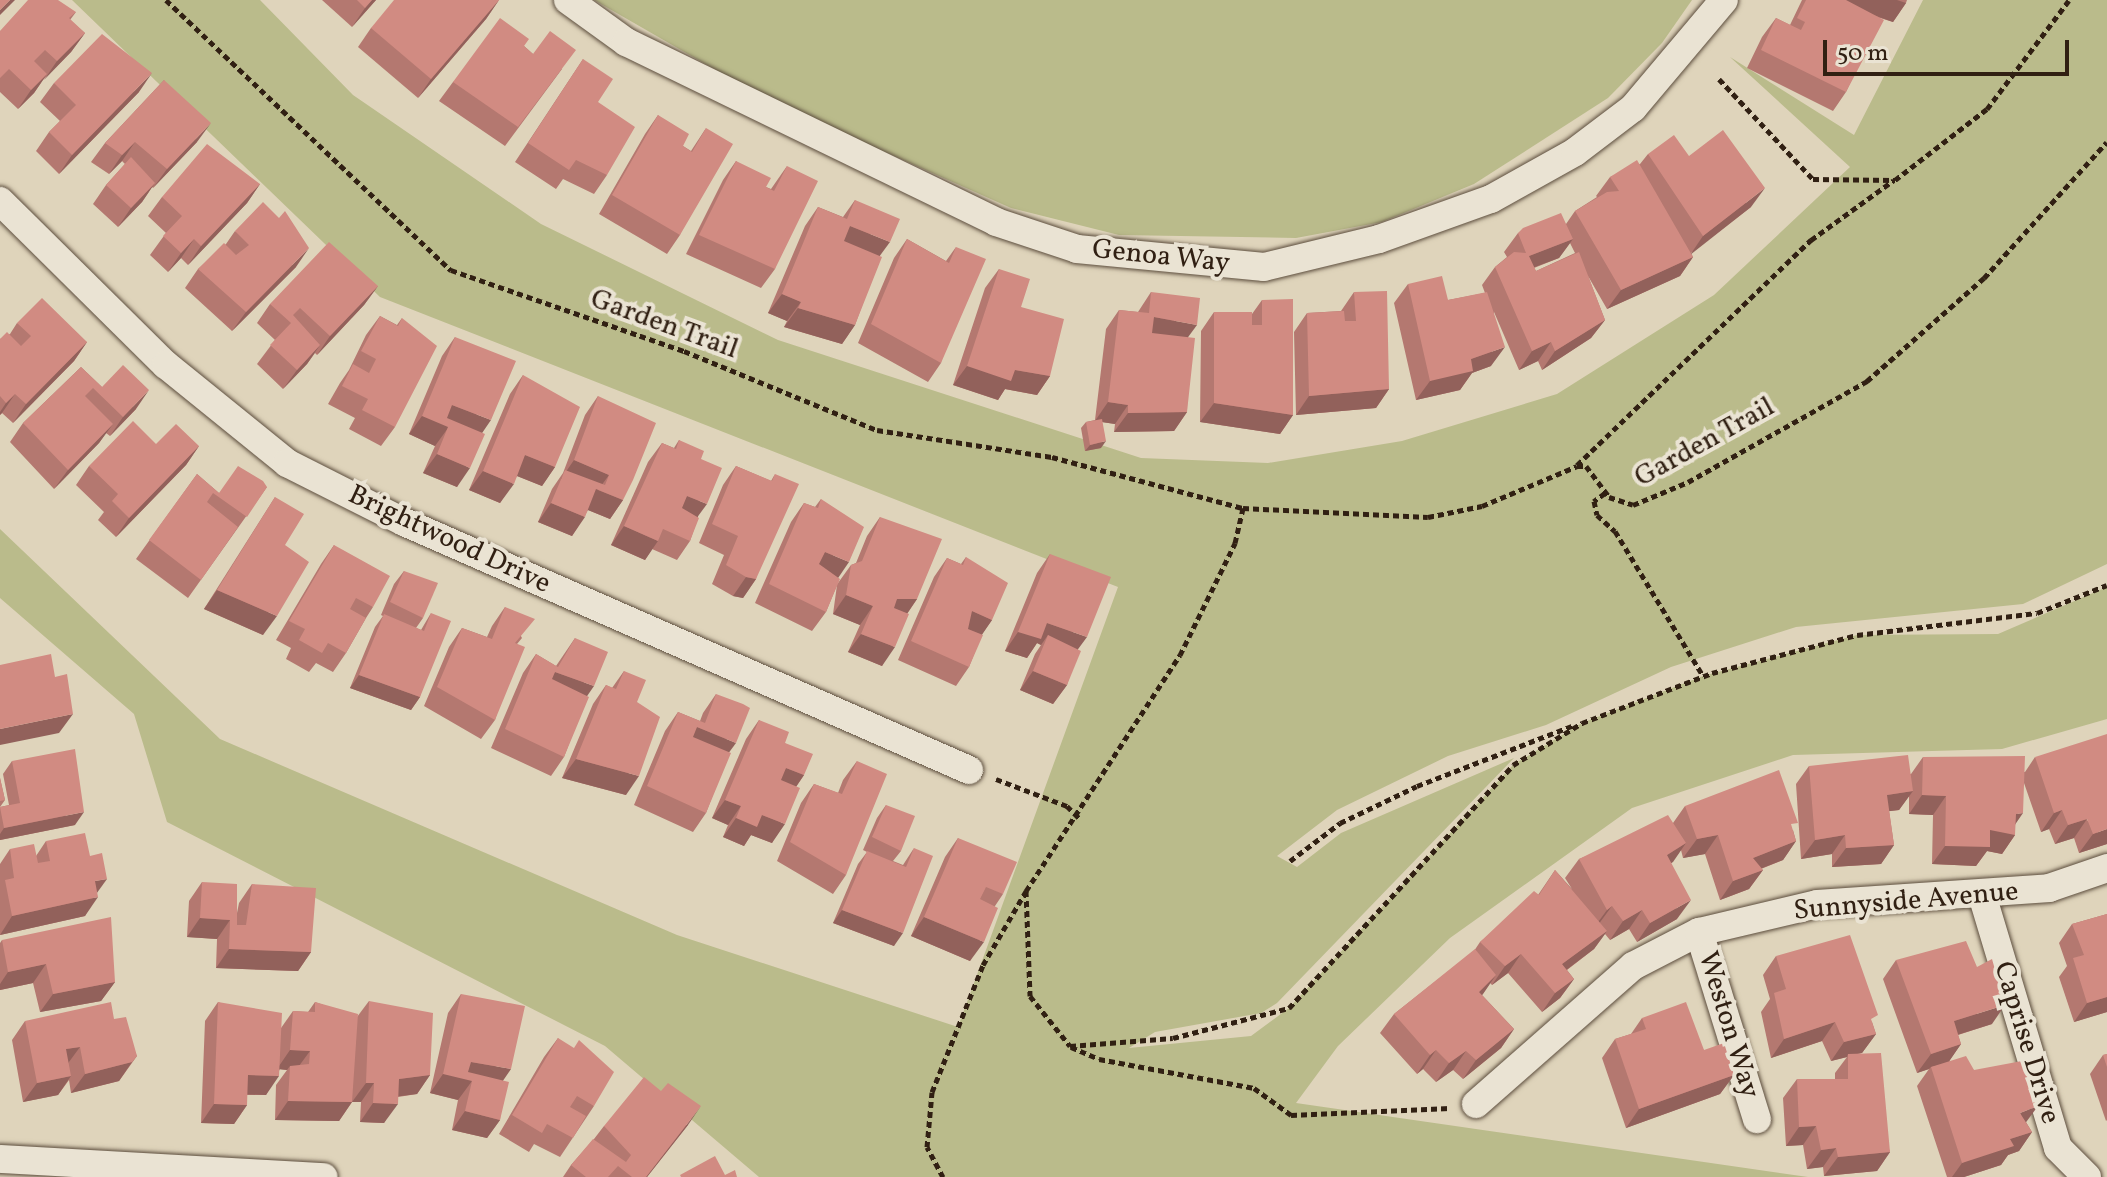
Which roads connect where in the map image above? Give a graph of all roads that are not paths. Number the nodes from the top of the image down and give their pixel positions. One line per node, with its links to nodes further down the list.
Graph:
1 (568, 0): 2 (street, Genoa Way)
2 (1724, 0)
3 (6, 219): 4 (street, Brightwood Drive)
4 (969, 770)
5 (2107, 868): 6 (street, Sunnyside Avenue)
6 (1983, 898): 7 (street, Sunnyside Avenue); 12 (street, Caprise Drive)
7 (1699, 932): 8 (street, Sunnyside Avenue); 9 (street, Weston Way)
8 (1476, 1104)
9 (1757, 1119)
10 (0, 1159): 11 (street)
11 (324, 1177)
12 (2087, 1177)

